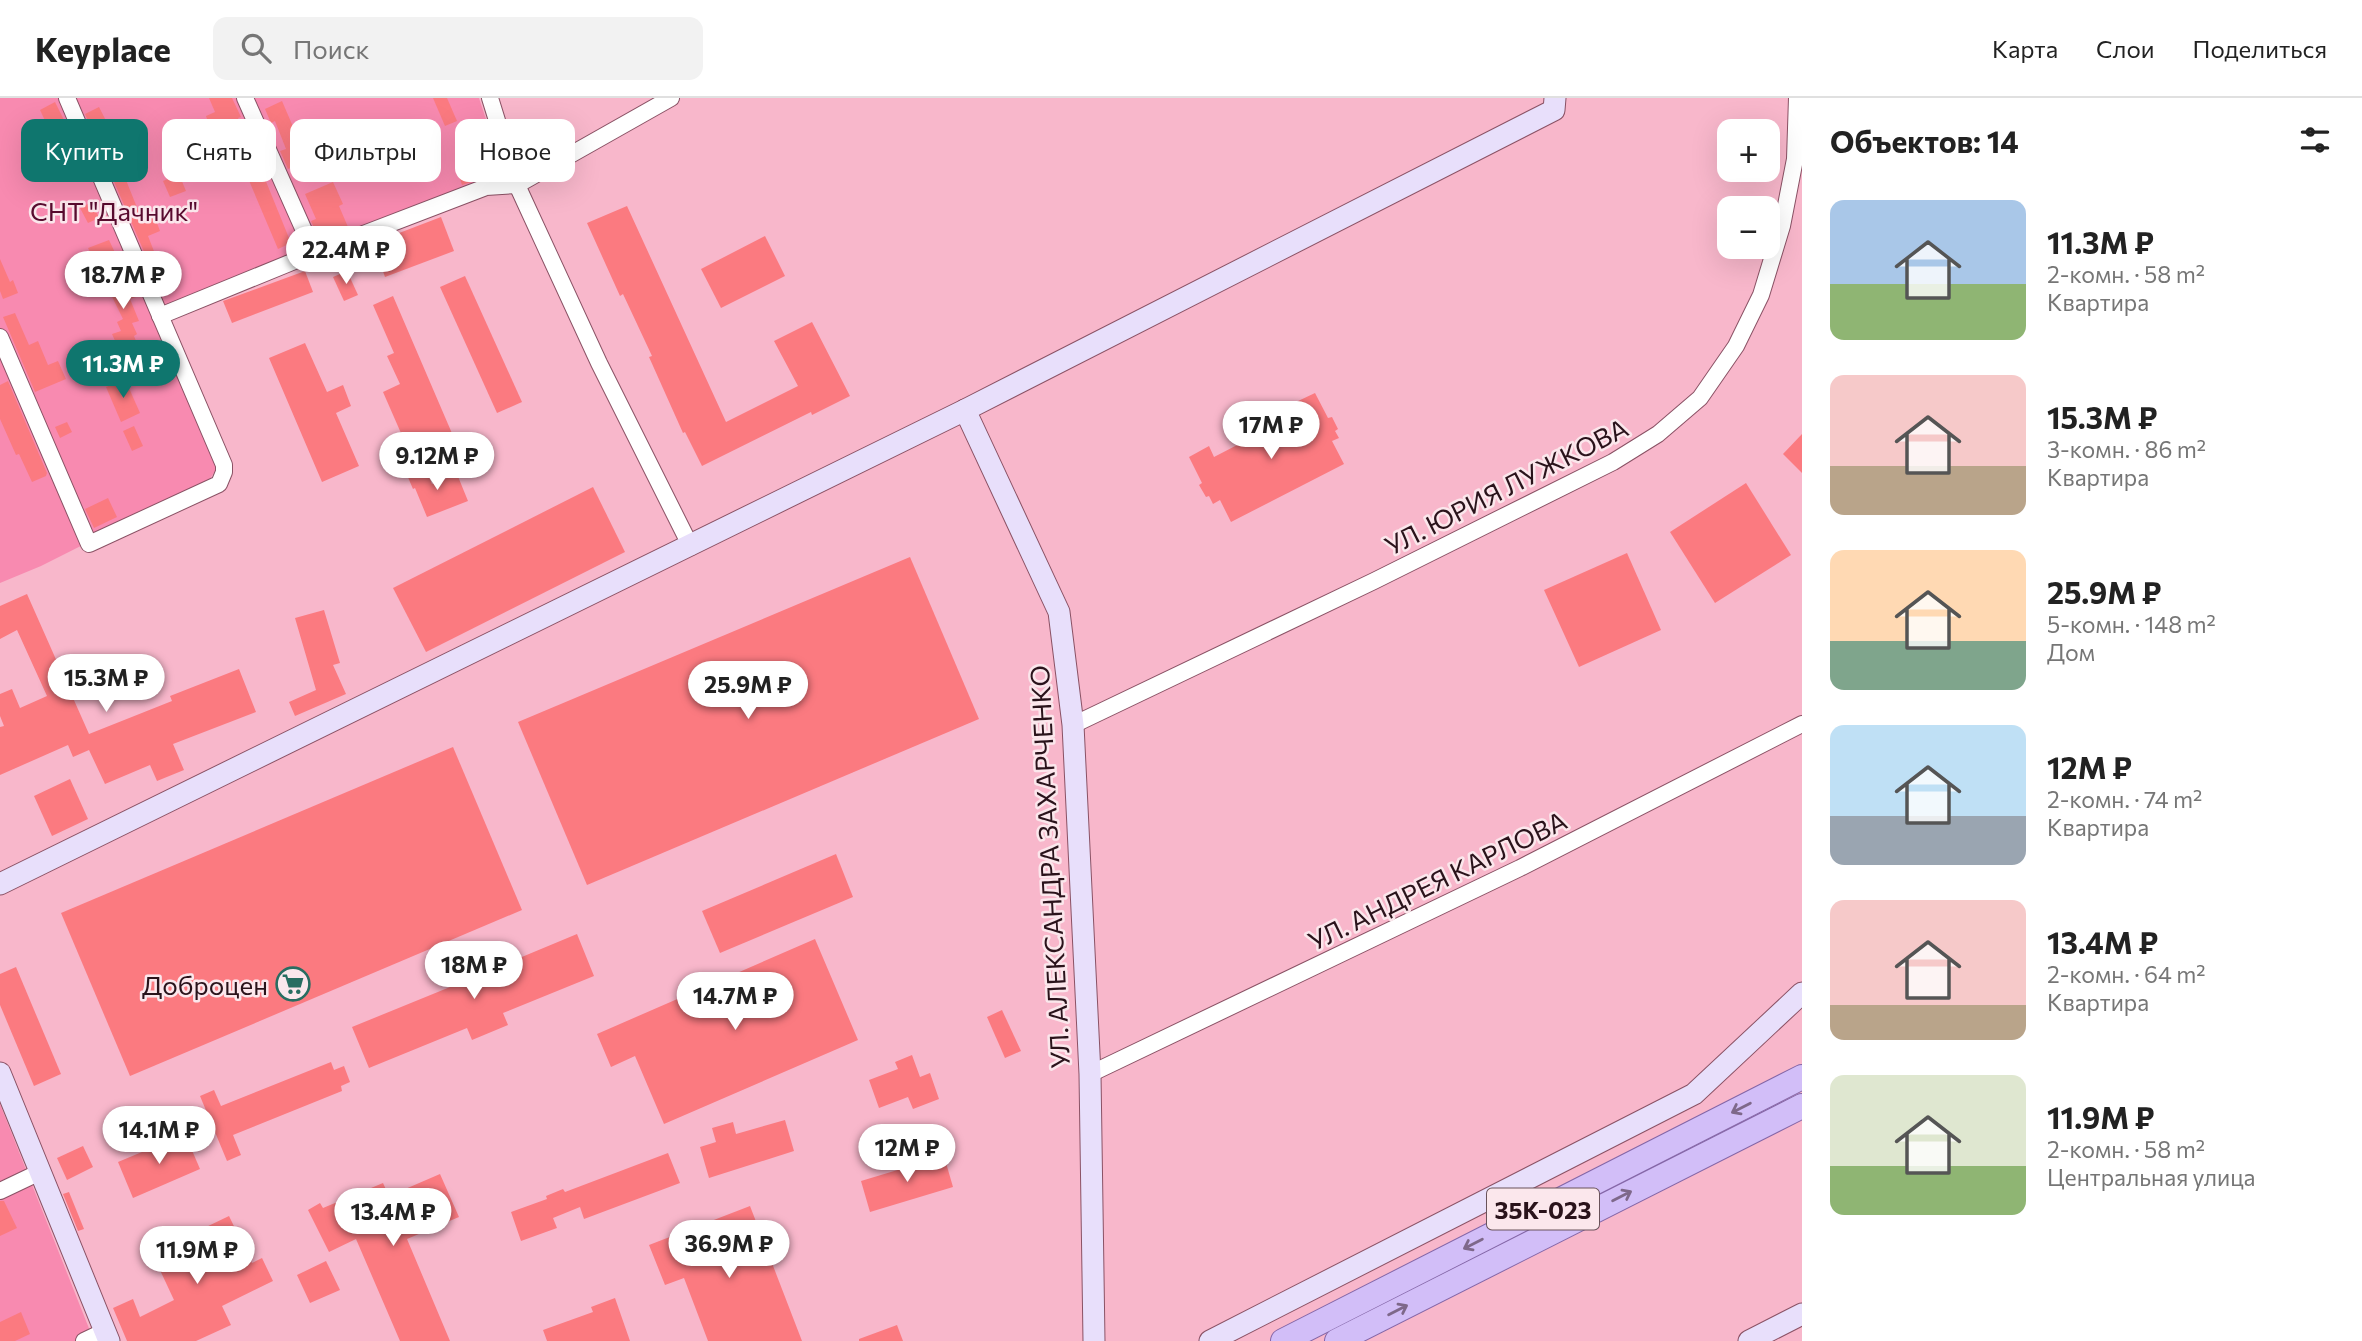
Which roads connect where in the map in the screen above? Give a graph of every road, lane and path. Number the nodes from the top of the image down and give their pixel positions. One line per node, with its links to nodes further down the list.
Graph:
1 (67, 98): 9 (street)
2 (245, 98): 8 (street)
3 (490, 98): 7 (street)
4 (670, 98): 7 (street)
5 (1556, 98): 11 (street)
6 (1797, 98): 14 (street, УЛ. ЮРИЯ ЛУЖКОВА)
7 (517, 185): 8 (street); 12 (street)
8 (314, 253): 9 (street)
9 (160, 316): 10 (street)
10 (0, 337)
11 (965, 410): 12 (street); 14 (street, УЛ. АЛЕКСАНДРА ЗАХАРЧЕНКО)
12 (691, 547): 15 (street)
13 (1802, 724): 18 (street, УЛ. АНДРЕЯ КАРЛОВА)
14 (1073, 725): 18 (street, УЛ. АЛЕКСАНДРА ЗАХАРЧЕНКО)
15 (0, 884)
16 (1802, 993): 27 (street)
17 (0, 1073): 21 (street)
18 (1090, 1074): 26 (street, УЛ. АЛЕКСАНДРА ЗАХАРЧЕНКО)
19 (1802, 1077): 28 (main road, 35К-023, one-way to 28)
20 (1802, 1106): 29 (main road, 35К-023, one-way to 20)
21 (40, 1172): 22 (street); 24 (street)
22 (0, 1191)
23 (1802, 1314): 30 (street)
24 (107, 1336): 25 (street)
25 (83, 1341)
26 (1094, 1341)
27 (1210, 1341)
28 (1283, 1341)
29 (1337, 1341)
30 (1749, 1341)

